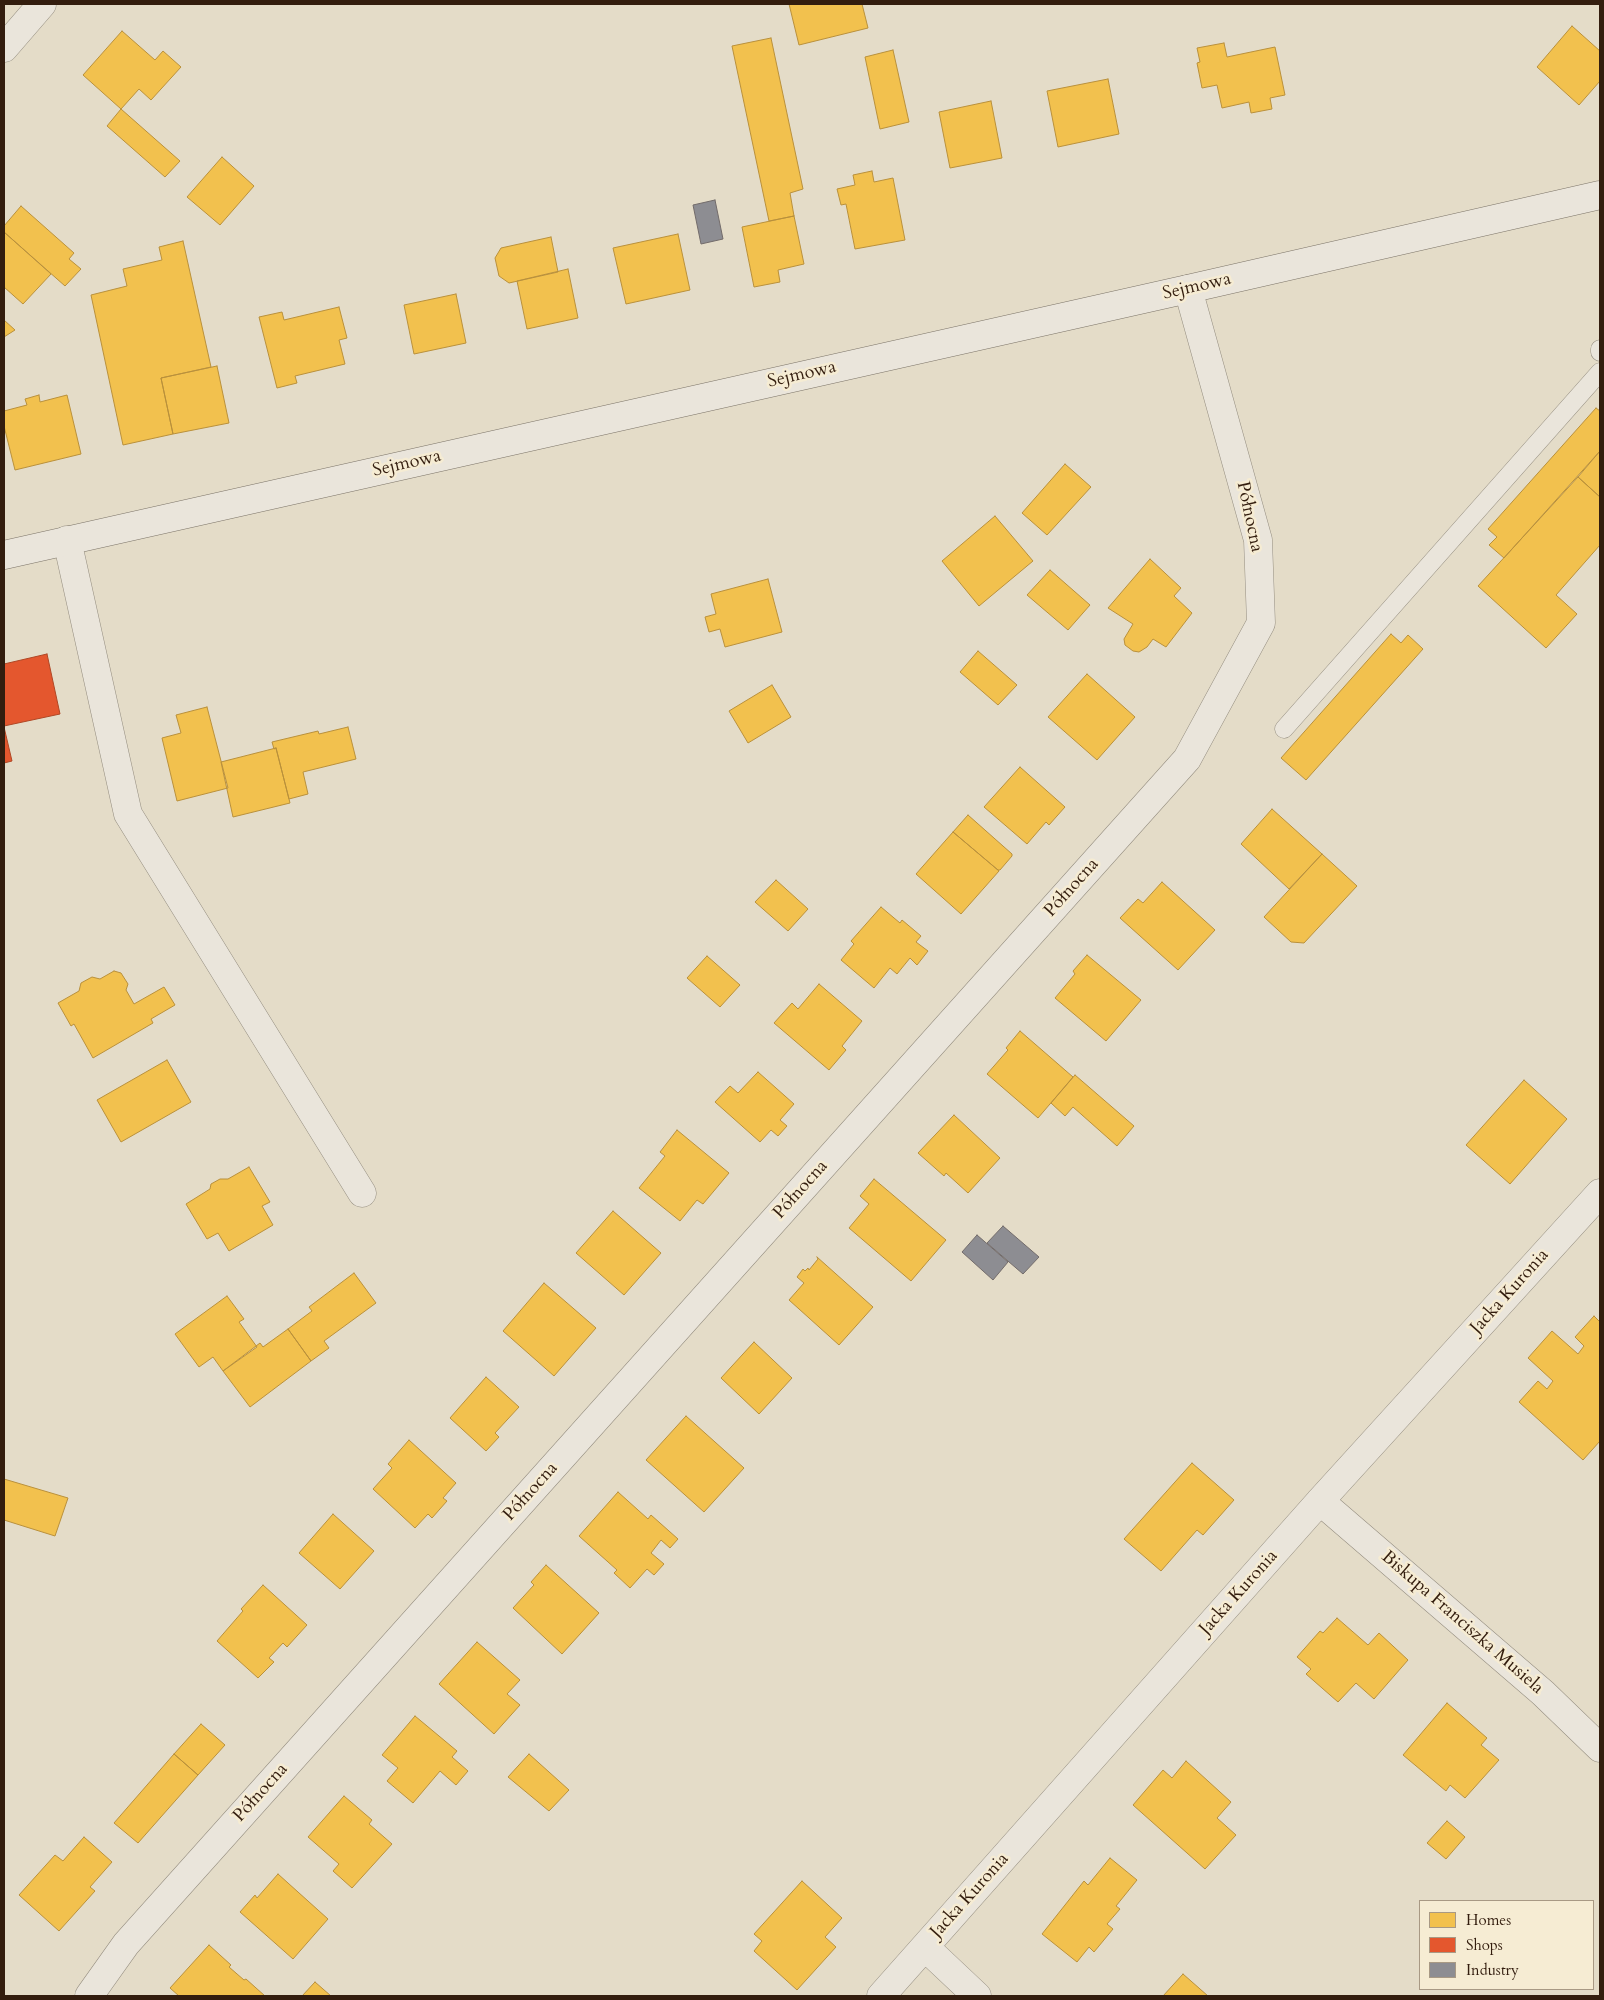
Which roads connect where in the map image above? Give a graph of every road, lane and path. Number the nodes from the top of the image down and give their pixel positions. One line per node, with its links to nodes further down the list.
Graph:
1 (42, 4): 2 (street)
2 (4, 48)
3 (1600, 195): 4 (street, Sejmowa)
4 (1188, 289): 6 (street, Sejmowa); 14 (street, Północna)
5 (1600, 372): 8 (lane)
6 (67, 540): 7 (street, Sejmowa); 9 (street)
7 (4, 555)
8 (1284, 728)
9 (362, 1193)
10 (1600, 1193): 11 (street, Jacka Kuronia)
11 (1320, 1502): 12 (street, Biskupa Franciszka Musiela); 13 (street, Jacka Kuronia)
12 (1600, 1748)
13 (925, 1947): 15 (street, Jacka Kuronia); 16 (street)
14 (89, 1996)
15 (881, 1996)
16 (977, 1996)

